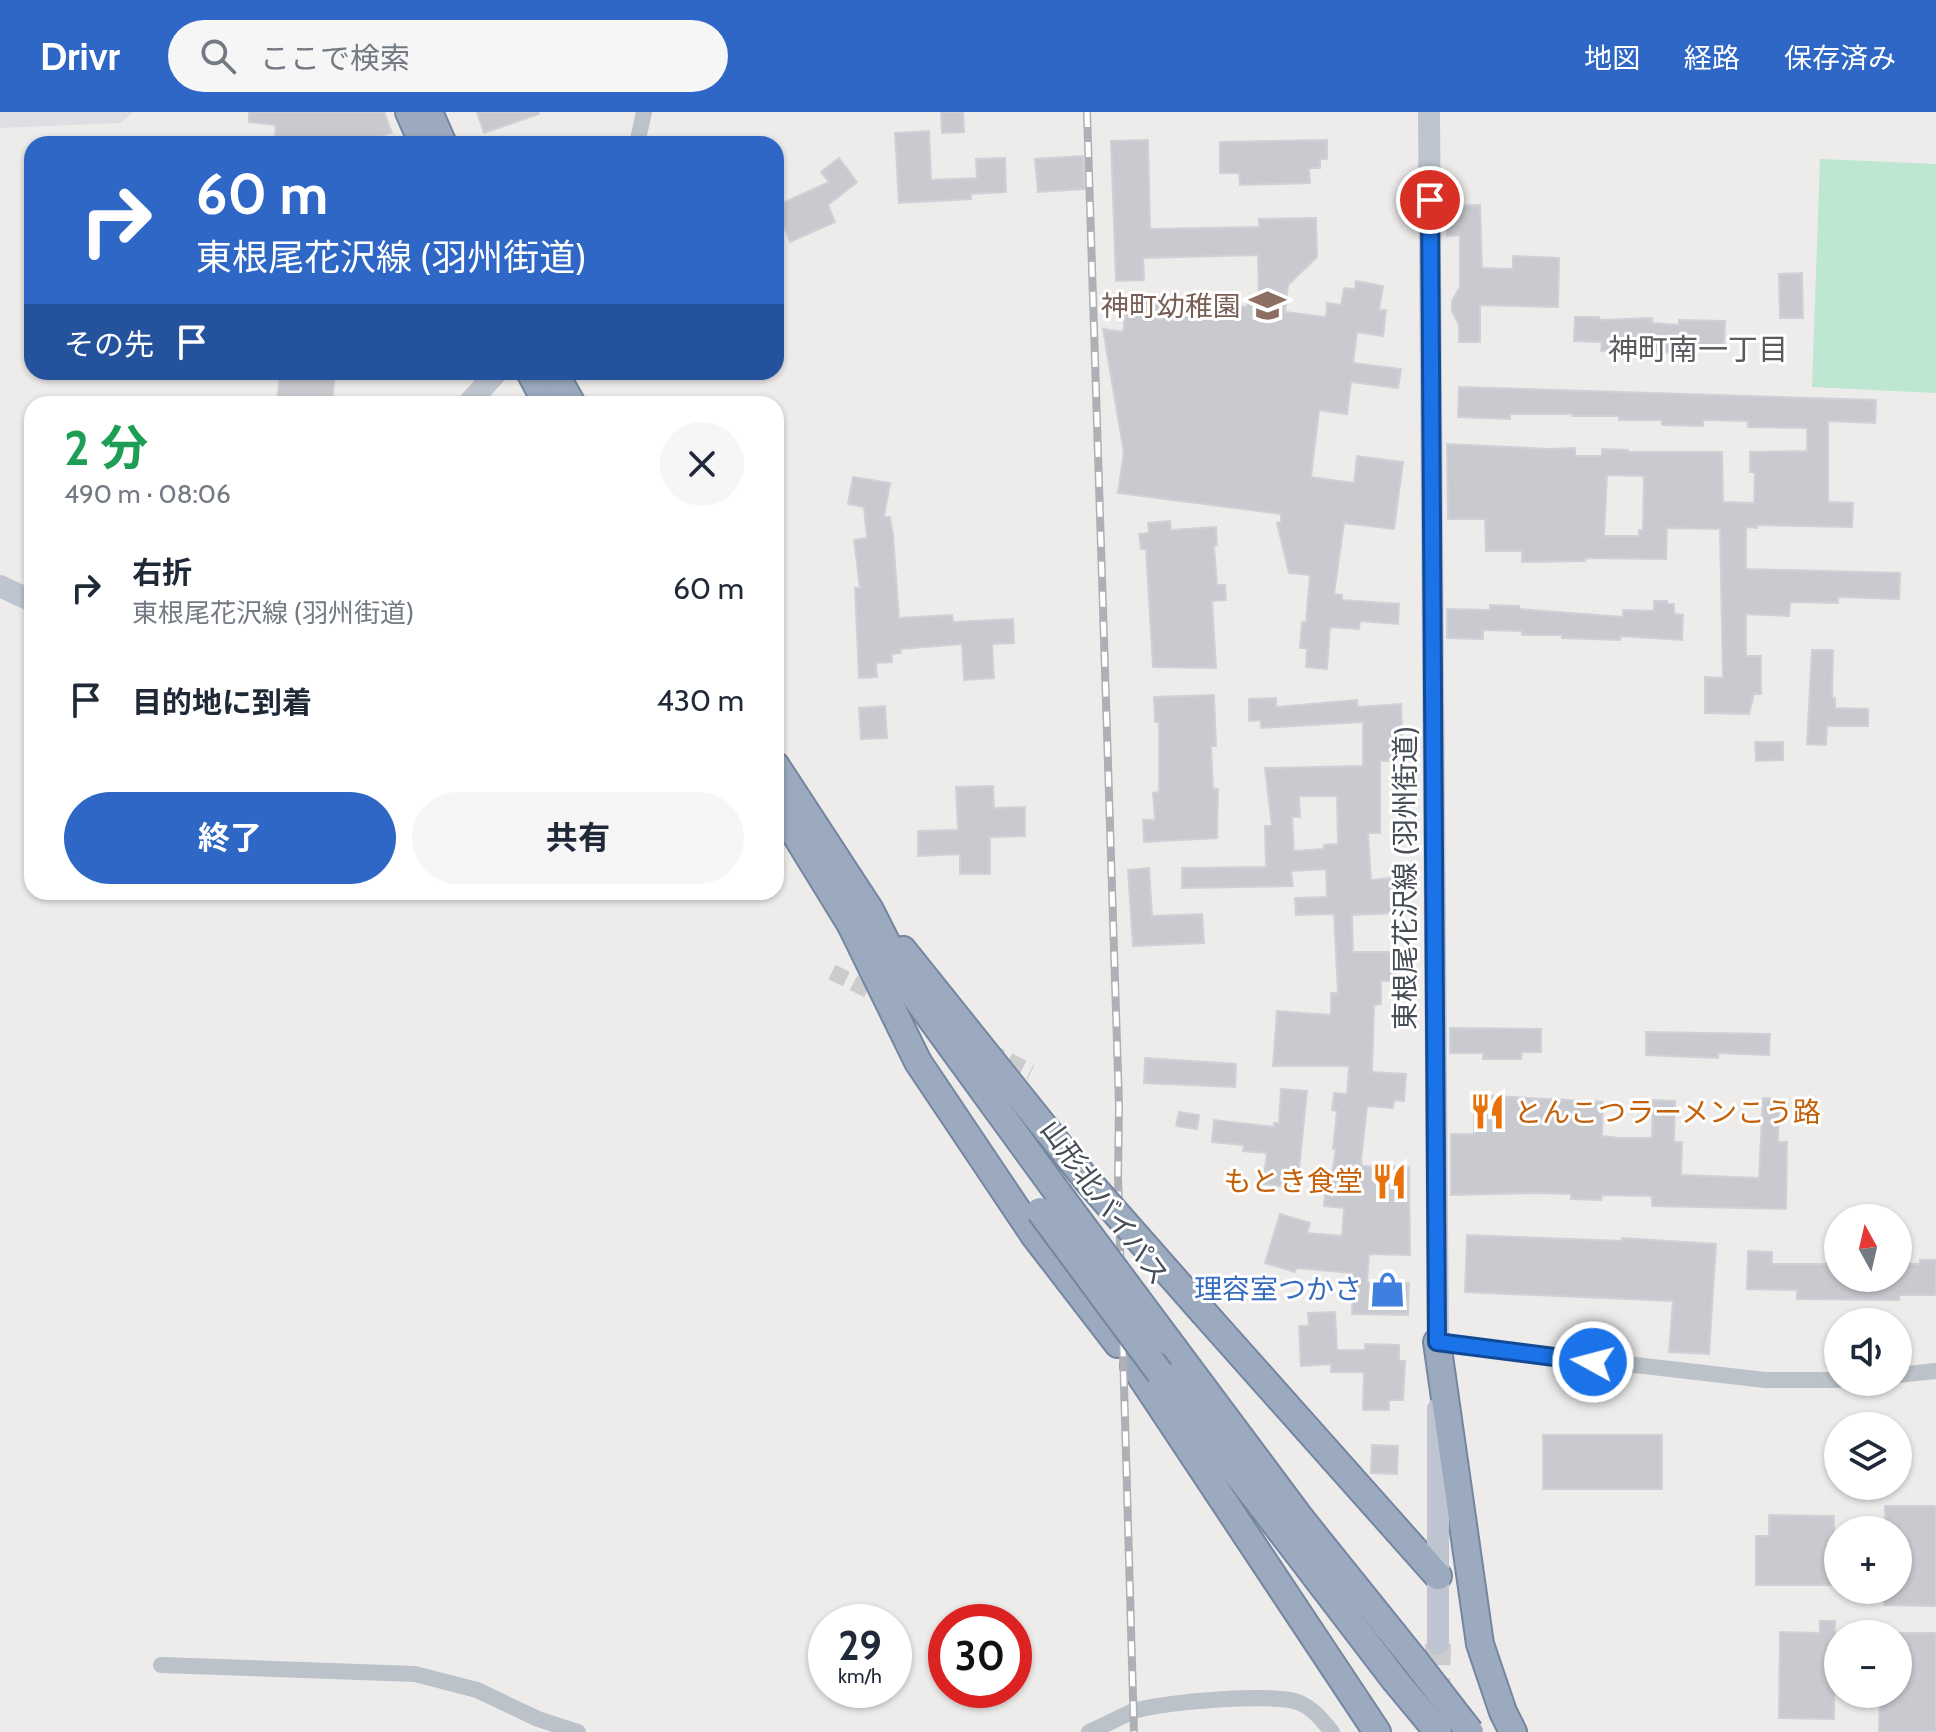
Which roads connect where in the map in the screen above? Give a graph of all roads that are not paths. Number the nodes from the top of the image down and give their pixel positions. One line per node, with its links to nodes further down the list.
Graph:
1 (409, 112): 5 (highway)
2 (429, 112): 6 (highway)
3 (644, 112): 7 (street)
4 (1429, 112): 16 (main road, 東根尾花沢線 (羽州街道))
5 (420, 136)
6 (440, 136)
7 (639, 136)
8 (490, 380): 9 (main road)
9 (475, 396)
10 (0, 586): 11 (main road)
11 (24, 597)
12 (784, 780): 14 (highway, 山形北バイパス)
13 (784, 814): 14 (highway, 山形北バイパス)
14 (860, 917): 15 (highway, 山形北バイパス); 20 (highway, bridge); 26 (highway)
15 (1049, 1202): 27 (highway, 山形北バイパス, bridge); 28 (highway, 山形北バイパス, bridge)
16 (1437, 1342): 19 (street); 20 (main road, 東根尾花沢線 (羽州街道)); 29 (highway)
17 (1936, 1371): 18 (street)
18 (1912, 1374)
19 (1824, 1380)
20 (1438, 1576): 21 (main road, 東根尾花沢線 (羽州街道))
21 (1438, 1644)
22 (161, 1665): 23 (street)
23 (578, 1732)
24 (1089, 1732): 25 (street)
25 (1332, 1732)
26 (1377, 1732)
27 (1438, 1732)
28 (1470, 1732)
29 (1513, 1732)

